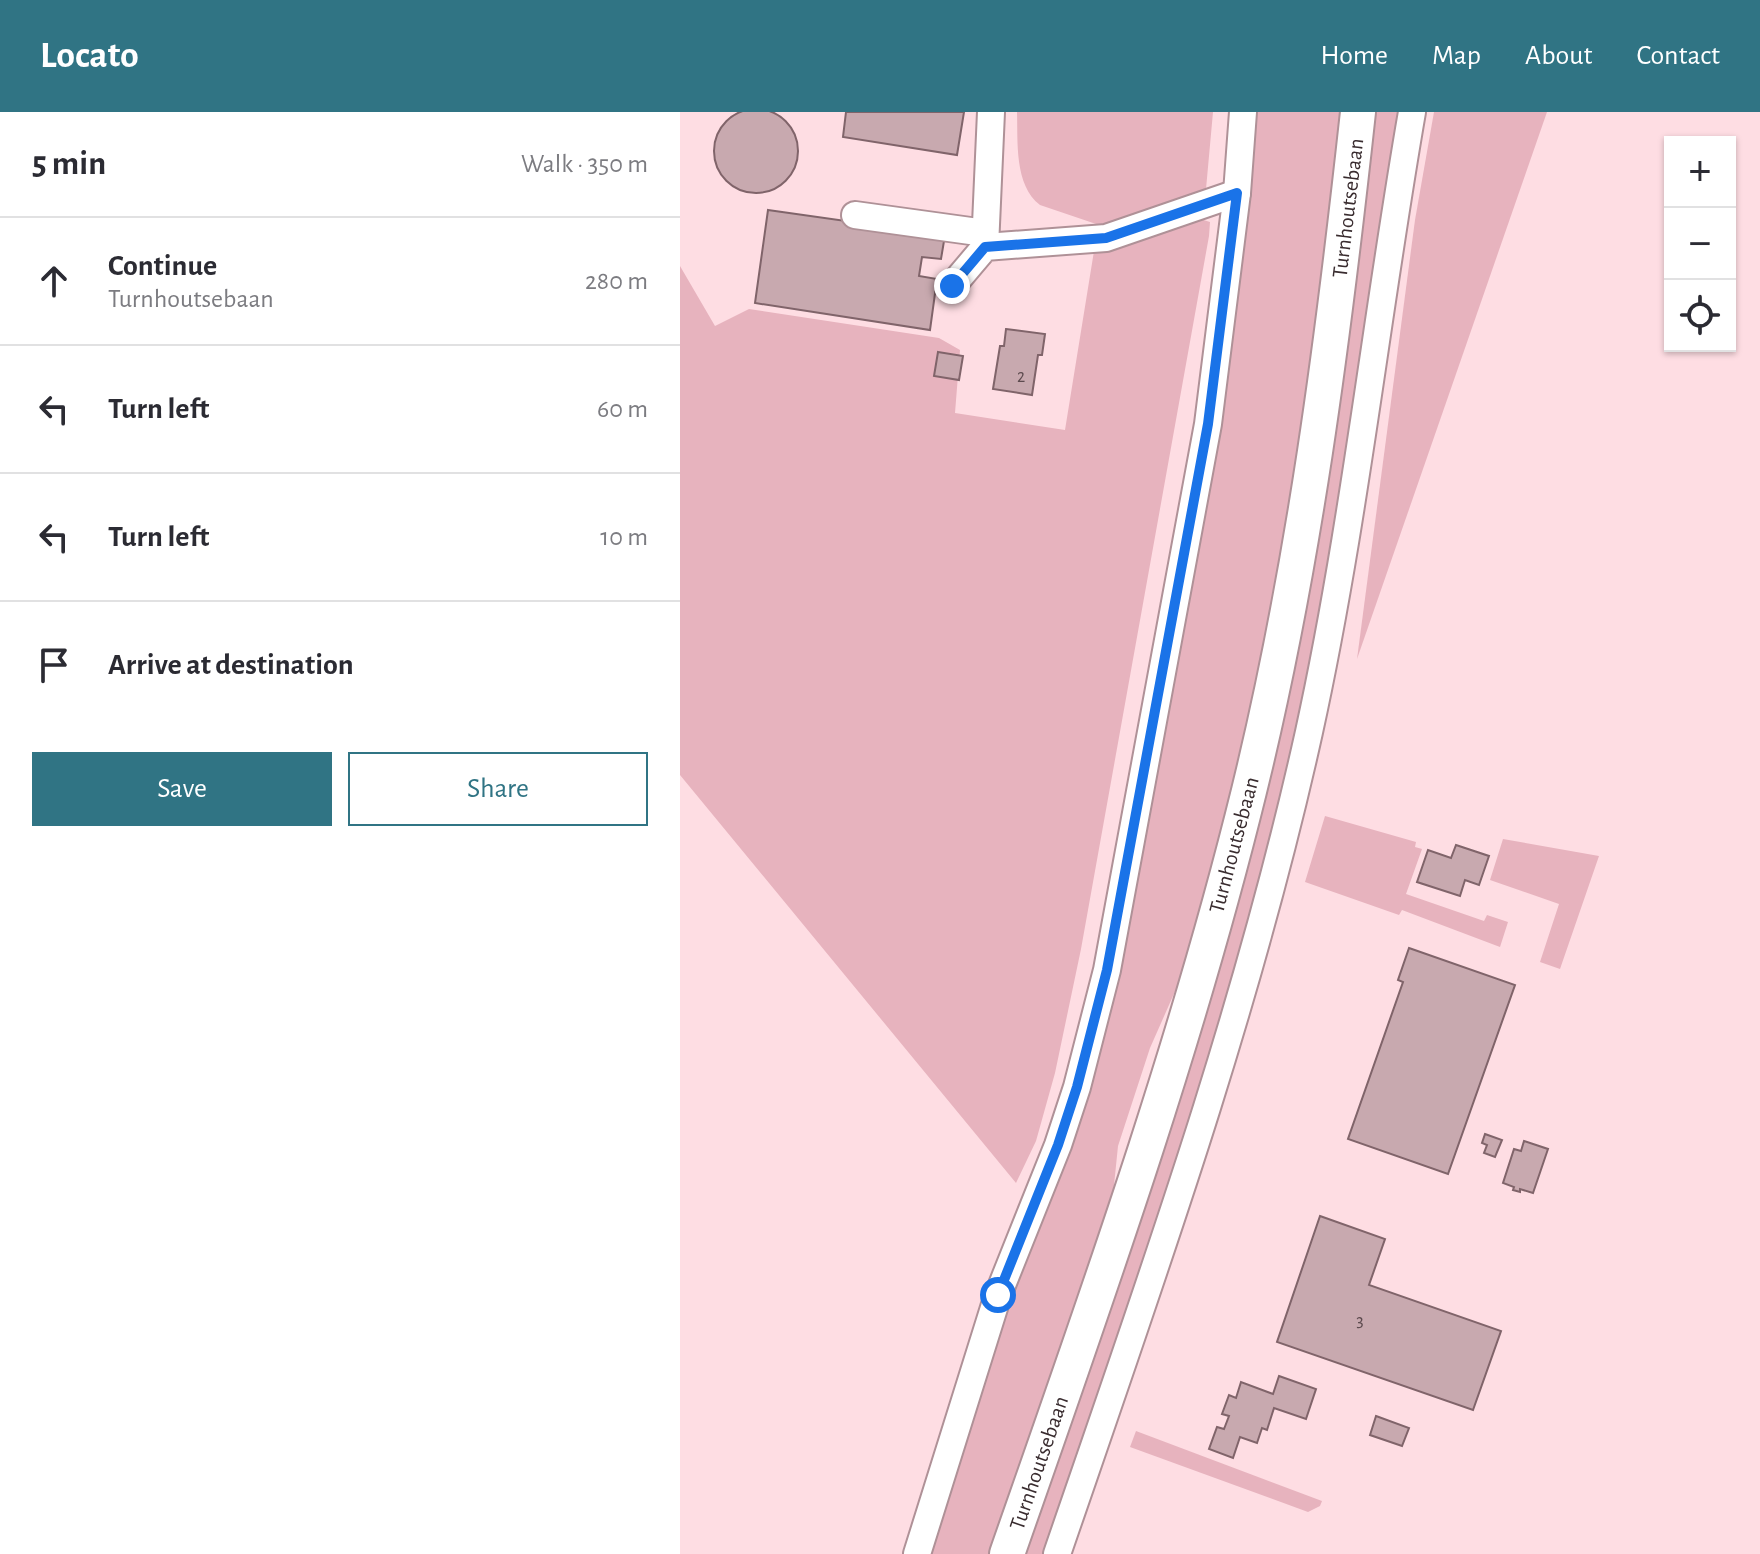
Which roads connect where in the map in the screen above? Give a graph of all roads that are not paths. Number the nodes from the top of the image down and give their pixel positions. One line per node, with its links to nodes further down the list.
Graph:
1 (991, 112): 7 (street)
2 (1243, 112): 5 (street)
3 (1358, 112): 10 (main road, Turnhoutsebaan)
4 (1412, 112): 11 (street, Turnhoutsebaan)
5 (1237, 193): 7 (street); 9 (street)
6 (855, 215): 7 (street)
7 (985, 240): 8 (street)
8 (952, 286)
9 (917, 1554)
10 (1007, 1554)
11 (1057, 1554)

